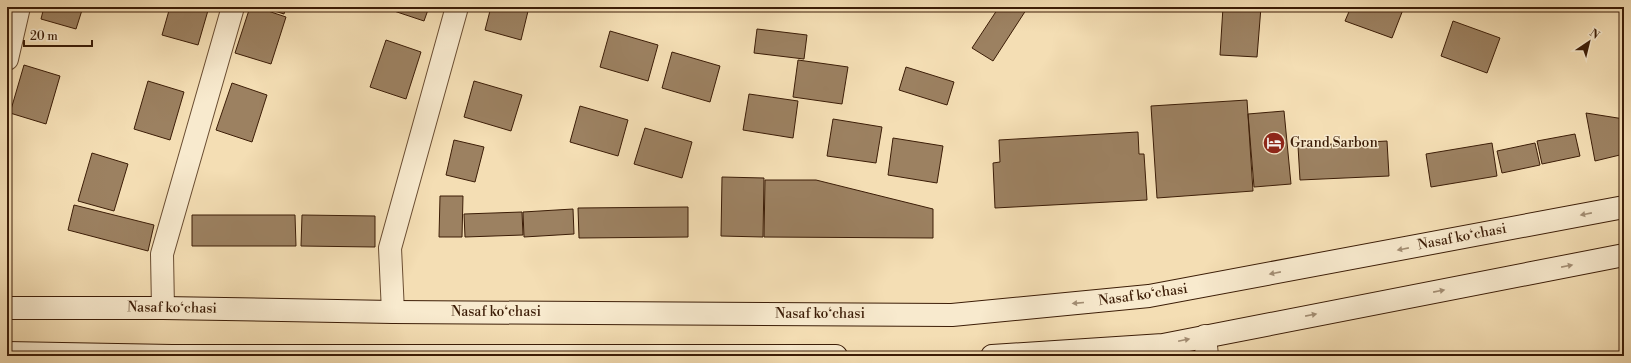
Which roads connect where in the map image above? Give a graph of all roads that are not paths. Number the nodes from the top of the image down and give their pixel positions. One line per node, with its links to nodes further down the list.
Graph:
1 (19, 7): 4 (main road)
2 (233, 7): 8 (main road)
3 (457, 7): 9 (main road)
4 (7, 59)
5 (1624, 207): 9 (main road, Nasaf ko‘chasi, one-way to 9)
6 (1624, 255): 10 (main road, one-way to 6)
7 (7, 308): 8 (main road, Nasaf ko‘chasi)
8 (163, 308): 9 (main road, Nasaf ko‘chasi)
9 (393, 312)
10 (1206, 346): 14 (main road, one-way to 10)
11 (7, 353): 12 (main road)
12 (172, 356): 13 (main road)
13 (836, 356)
14 (992, 356)

